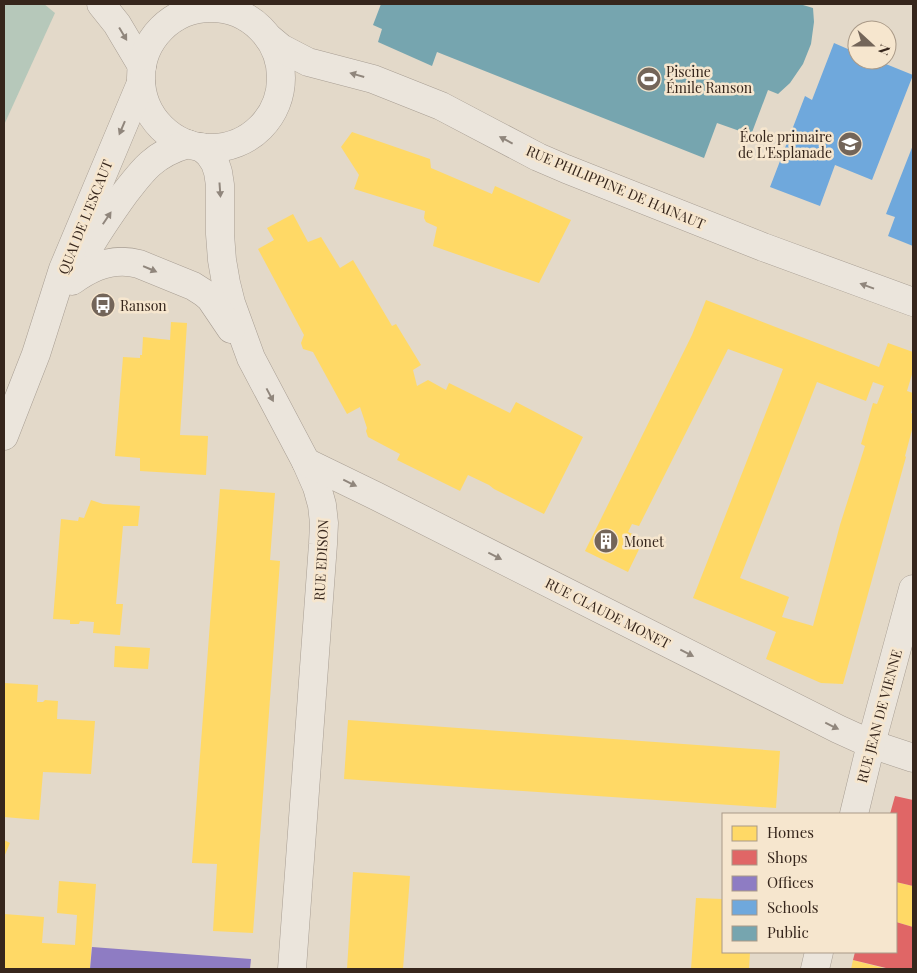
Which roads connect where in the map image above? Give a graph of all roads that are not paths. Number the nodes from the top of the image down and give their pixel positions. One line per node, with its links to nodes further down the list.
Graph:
1 (101, 4): 5 (street, one-way to 5)
2 (195, 6): 3 (street); 5 (street)
3 (241, 8): 4 (street)
4 (269, 38): 6 (street); 8 (street, RUE PHILIPPINE DE HAINAUT, one-way to 4)
5 (142, 74): 6 (street); 9 (street, QUAI DE L'ESCAUT, one-way to 9)
6 (194, 145): 7 (street, QUAI DE L'ESCAUT, one-way to 6); 10 (street, RUE EDISON, one-way to 10)
7 (72, 281): 9 (street, QUAI DE L'ESCAUT); 10 (street, one-way to 10)
8 (913, 302)
9 (36, 354): 11 (street, QUAI DE L'ESCAUT)
10 (251, 358): 12 (street, RUE EDISON, one-way to 12)
11 (4, 436)
12 (306, 462): 14 (street, RUE CLAUDE MONET, one-way to 14); 18 (street, RUE EDISON)
13 (913, 589): 14 (street, RUE JEAN DE VIENNE)
14 (871, 744): 15 (street, RUE CLAUDE MONET); 16 (street, RUE JEAN DE VIENNE)
15 (913, 758)
16 (854, 813)
17 (819, 953): 19 (street)
18 (292, 969)
19 (815, 969)

